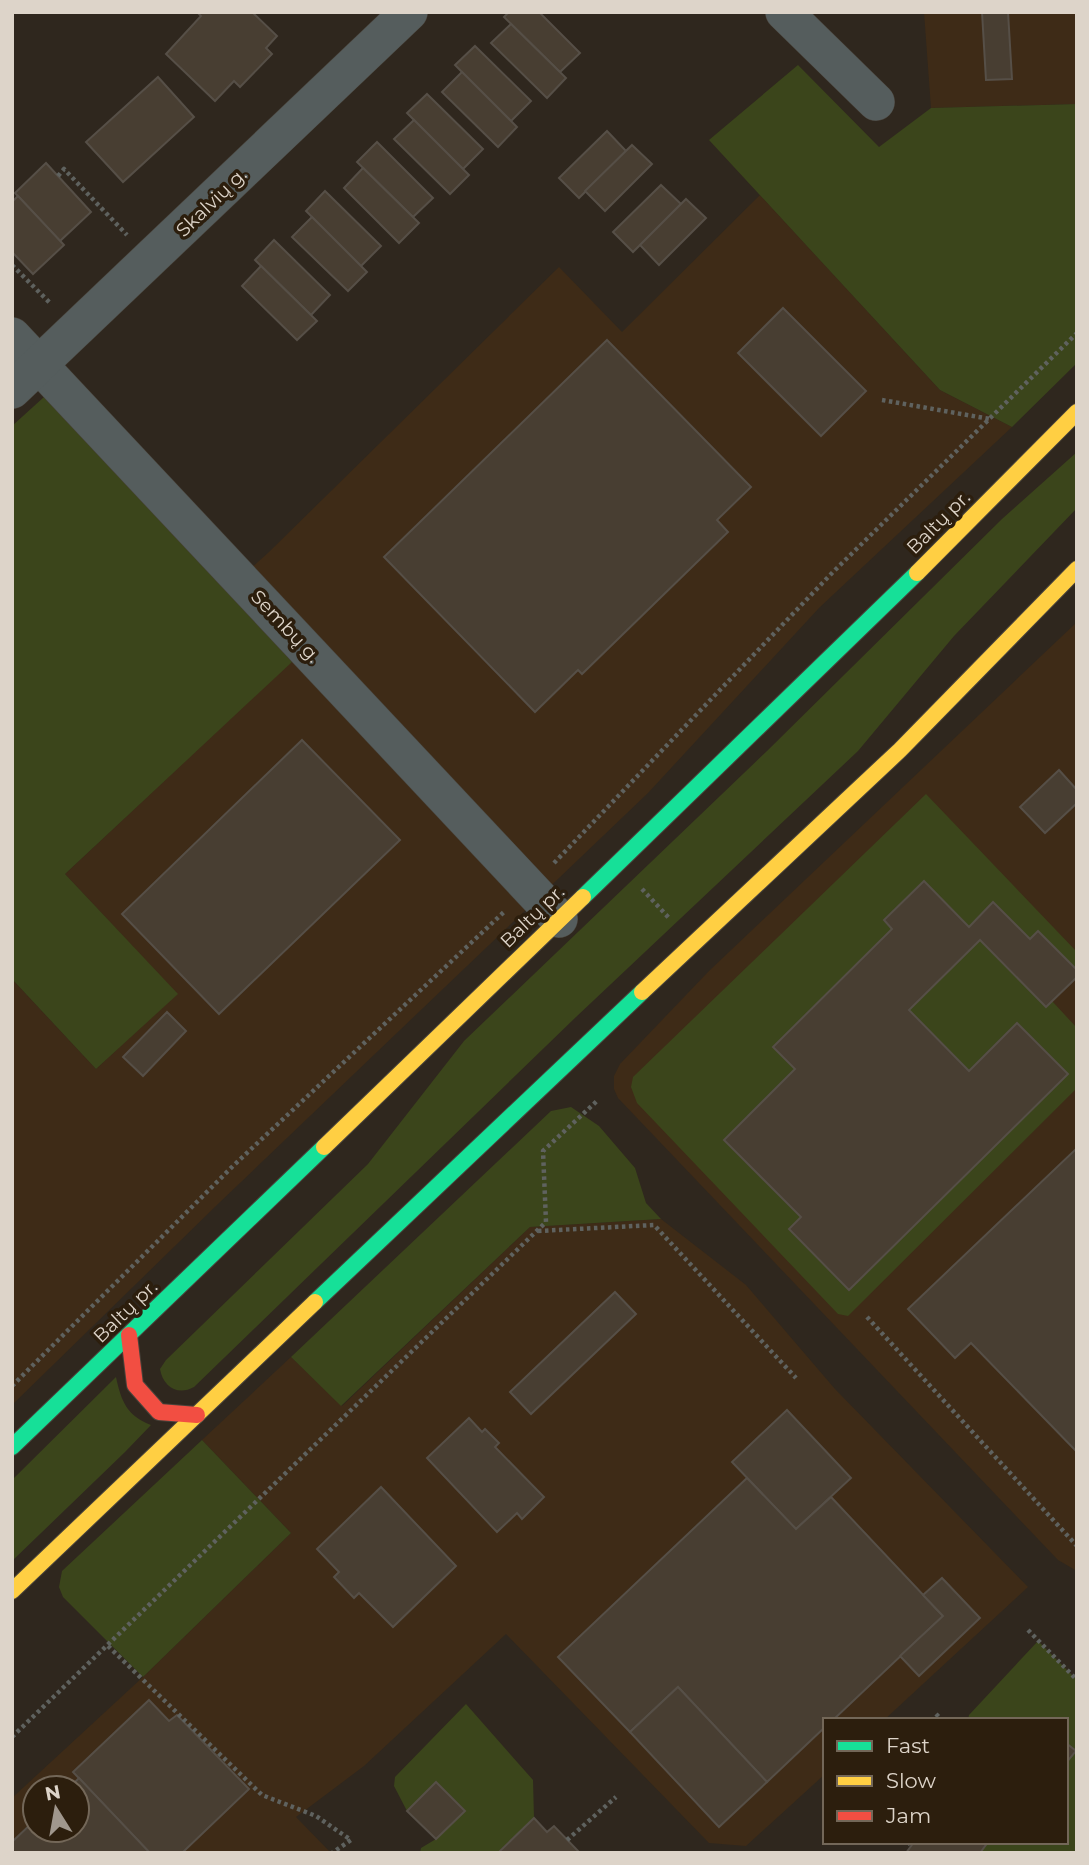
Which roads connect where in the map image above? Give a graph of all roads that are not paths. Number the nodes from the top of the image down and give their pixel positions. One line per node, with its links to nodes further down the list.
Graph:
1 (409, 12): 5 (street, Skalvių g.)
2 (784, 12): 3 (street)
3 (876, 102)
4 (12, 336): 5 (street, Sembų g.)
5 (25, 377): 9 (street, Sembų g.)
6 (1077, 412): 7 (main road, Baltų pr.)
7 (1069, 428): 9 (main road, Baltų pr.)
8 (1077, 569): 11 (main road)
9 (559, 919): 10 (main road, Baltų pr.)
10 (129, 1335): 11 (main road); 12 (main road, Baltų pr.)
11 (197, 1416): 13 (main road)
12 (12, 1447)
13 (12, 1591)

